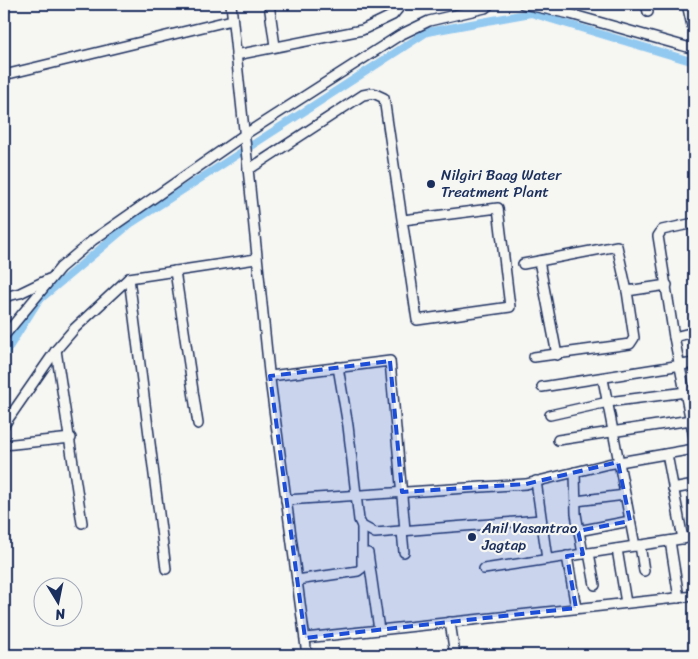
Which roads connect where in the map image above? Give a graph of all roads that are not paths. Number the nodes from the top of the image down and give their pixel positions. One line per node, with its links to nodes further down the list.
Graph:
1 (231, 4): 7 (street)
2 (269, 4): 9 (street)
3 (402, 4): 9 (street)
4 (523, 4): 10 (street)
5 (687, 4): 8 (street)
6 (485, 5): 13 (street)
7 (232, 20): 11 (street); 12 (street)
8 (692, 26)
9 (275, 46): 11 (street)
10 (694, 49)
11 (236, 54): 13 (street)
12 (4, 75)
13 (244, 137): 14 (street); 21 (street)
14 (248, 170): 15 (street); 17 (street)
15 (403, 220): 15 (street)
16 (694, 224): 23 (street)
17 (256, 259): 20 (street); 35 (street)
18 (539, 261): 19 (street); 24 (street); 30 (street)
19 (523, 264)
20 (175, 272): 22 (street); 42 (street)
21 (51, 278): 25 (street); 27 (street)
22 (129, 278): 29 (street); 76 (street)
23 (667, 285): 24 (street); 28 (street)
24 (627, 291): 30 (street)
25 (4, 296)
26 (694, 332): 28 (street)
27 (4, 336)
28 (674, 337): 33 (street)
29 (56, 350): 43 (street); 46 (street)
30 (557, 355): 31 (street)
31 (534, 358)
32 (694, 363): 33 (street)
33 (680, 365): 36 (street); 38 (street)
34 (338, 368): 35 (street); 56 (street); 57 (street)
35 (270, 376): 59 (street)
36 (603, 379): 37 (street); 39 (street)
37 (542, 387)
38 (686, 392): 39 (street); 41 (street)
39 (608, 402): 40 (street); 44 (street)
40 (550, 415)
41 (691, 420): 44 (street); 45 (street)
42 (198, 424)
43 (4, 425)
44 (613, 433): 47 (street); 51 (street)
45 (694, 437)
46 (70, 438): 48 (street); 63 (street)
47 (558, 440)
48 (4, 445)
49 (694, 449): 50 (street)
50 (666, 454): 51 (street); 55 (street)
51 (618, 462): 52 (street); 58 (street)
52 (575, 472): 53 (street); 60 (street)
53 (536, 481): 56 (street); 61 (street)
54 (694, 486): 55 (street)
55 (673, 489): 68 (street)
56 (402, 492): 57 (street); 65 (street)
57 (356, 495): 59 (street); 64 (street)
58 (624, 496): 60 (street); 62 (street)
59 (286, 500): 79 (street)
60 (576, 501): 66 (street)
61 (541, 520): 65 (street); 75 (street)
62 (630, 522): 66 (street); 70 (street)
63 (82, 523)
64 (363, 527): 65 (street); 79 (street); 86 (street)
65 (404, 530): 72 (street)
66 (578, 531): 73 (street)
67 (694, 537): 68 (street)
68 (683, 539): 69 (street)
69 (670, 541): 70 (street); 82 (street)
70 (637, 546): 71 (street); 78 (street)
71 (617, 549): 73 (street); 83 (street)
72 (404, 552)
73 (586, 554): 74 (street); 80 (street)
74 (567, 556): 75 (street); 84 (street)
75 (547, 559): 77 (street)
76 (166, 568)
77 (484, 569)
78 (644, 571)
79 (297, 580): 87 (street)
80 (595, 584)
81 (694, 596): 82 (street)
82 (678, 598): 83 (street)
83 (626, 603): 84 (street)
84 (576, 608): 85 (street)
85 (450, 622): 86 (street); 89 (street)
86 (379, 630): 87 (street)
87 (305, 638): 88 (street)
88 (307, 655)
89 (455, 655)

